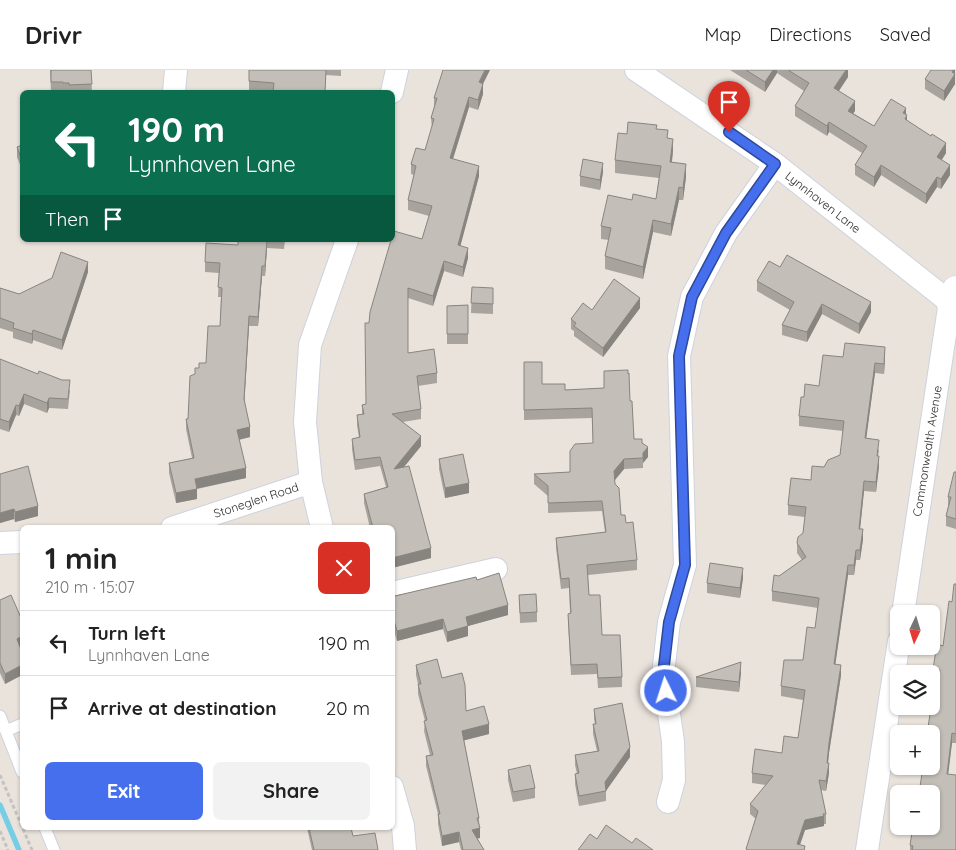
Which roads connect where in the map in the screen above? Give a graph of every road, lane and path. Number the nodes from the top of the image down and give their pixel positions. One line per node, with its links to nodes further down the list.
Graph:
1 (176, 70): 4 (street)
2 (397, 70): 5 (street)
3 (636, 70): 6 (street, Lynnhaven Lane)
4 (174, 90)
5 (392, 90)
6 (775, 164): 8 (street, Lynnhaven Lane); 24 (street)
7 (346, 242): 9 (street)
8 (954, 300): 16 (street, Commonwealth Avenue)
9 (311, 482): 10 (street, Stoneglen Road); 11 (street)
10 (181, 525)
11 (321, 525)
12 (20, 542): 13 (street)
13 (0, 543)
14 (496, 569): 15 (street)
15 (395, 592)
16 (904, 605)
17 (897, 655): 33 (street)
18 (0, 716): 20 (lane)
19 (20, 725): 20 (lane)
20 (6, 731): 21 (lane)
21 (20, 767)
22 (0, 775): 25 (path)
23 (395, 798): 32 (street)
24 (668, 802)
25 (20, 822)
26 (23, 830): 30 (path)
27 (46, 830): 31 (lane)
28 (0, 831): 29 (path)
29 (8, 850)
30 (32, 850)
31 (54, 850)
32 (405, 850)
33 (867, 850)

